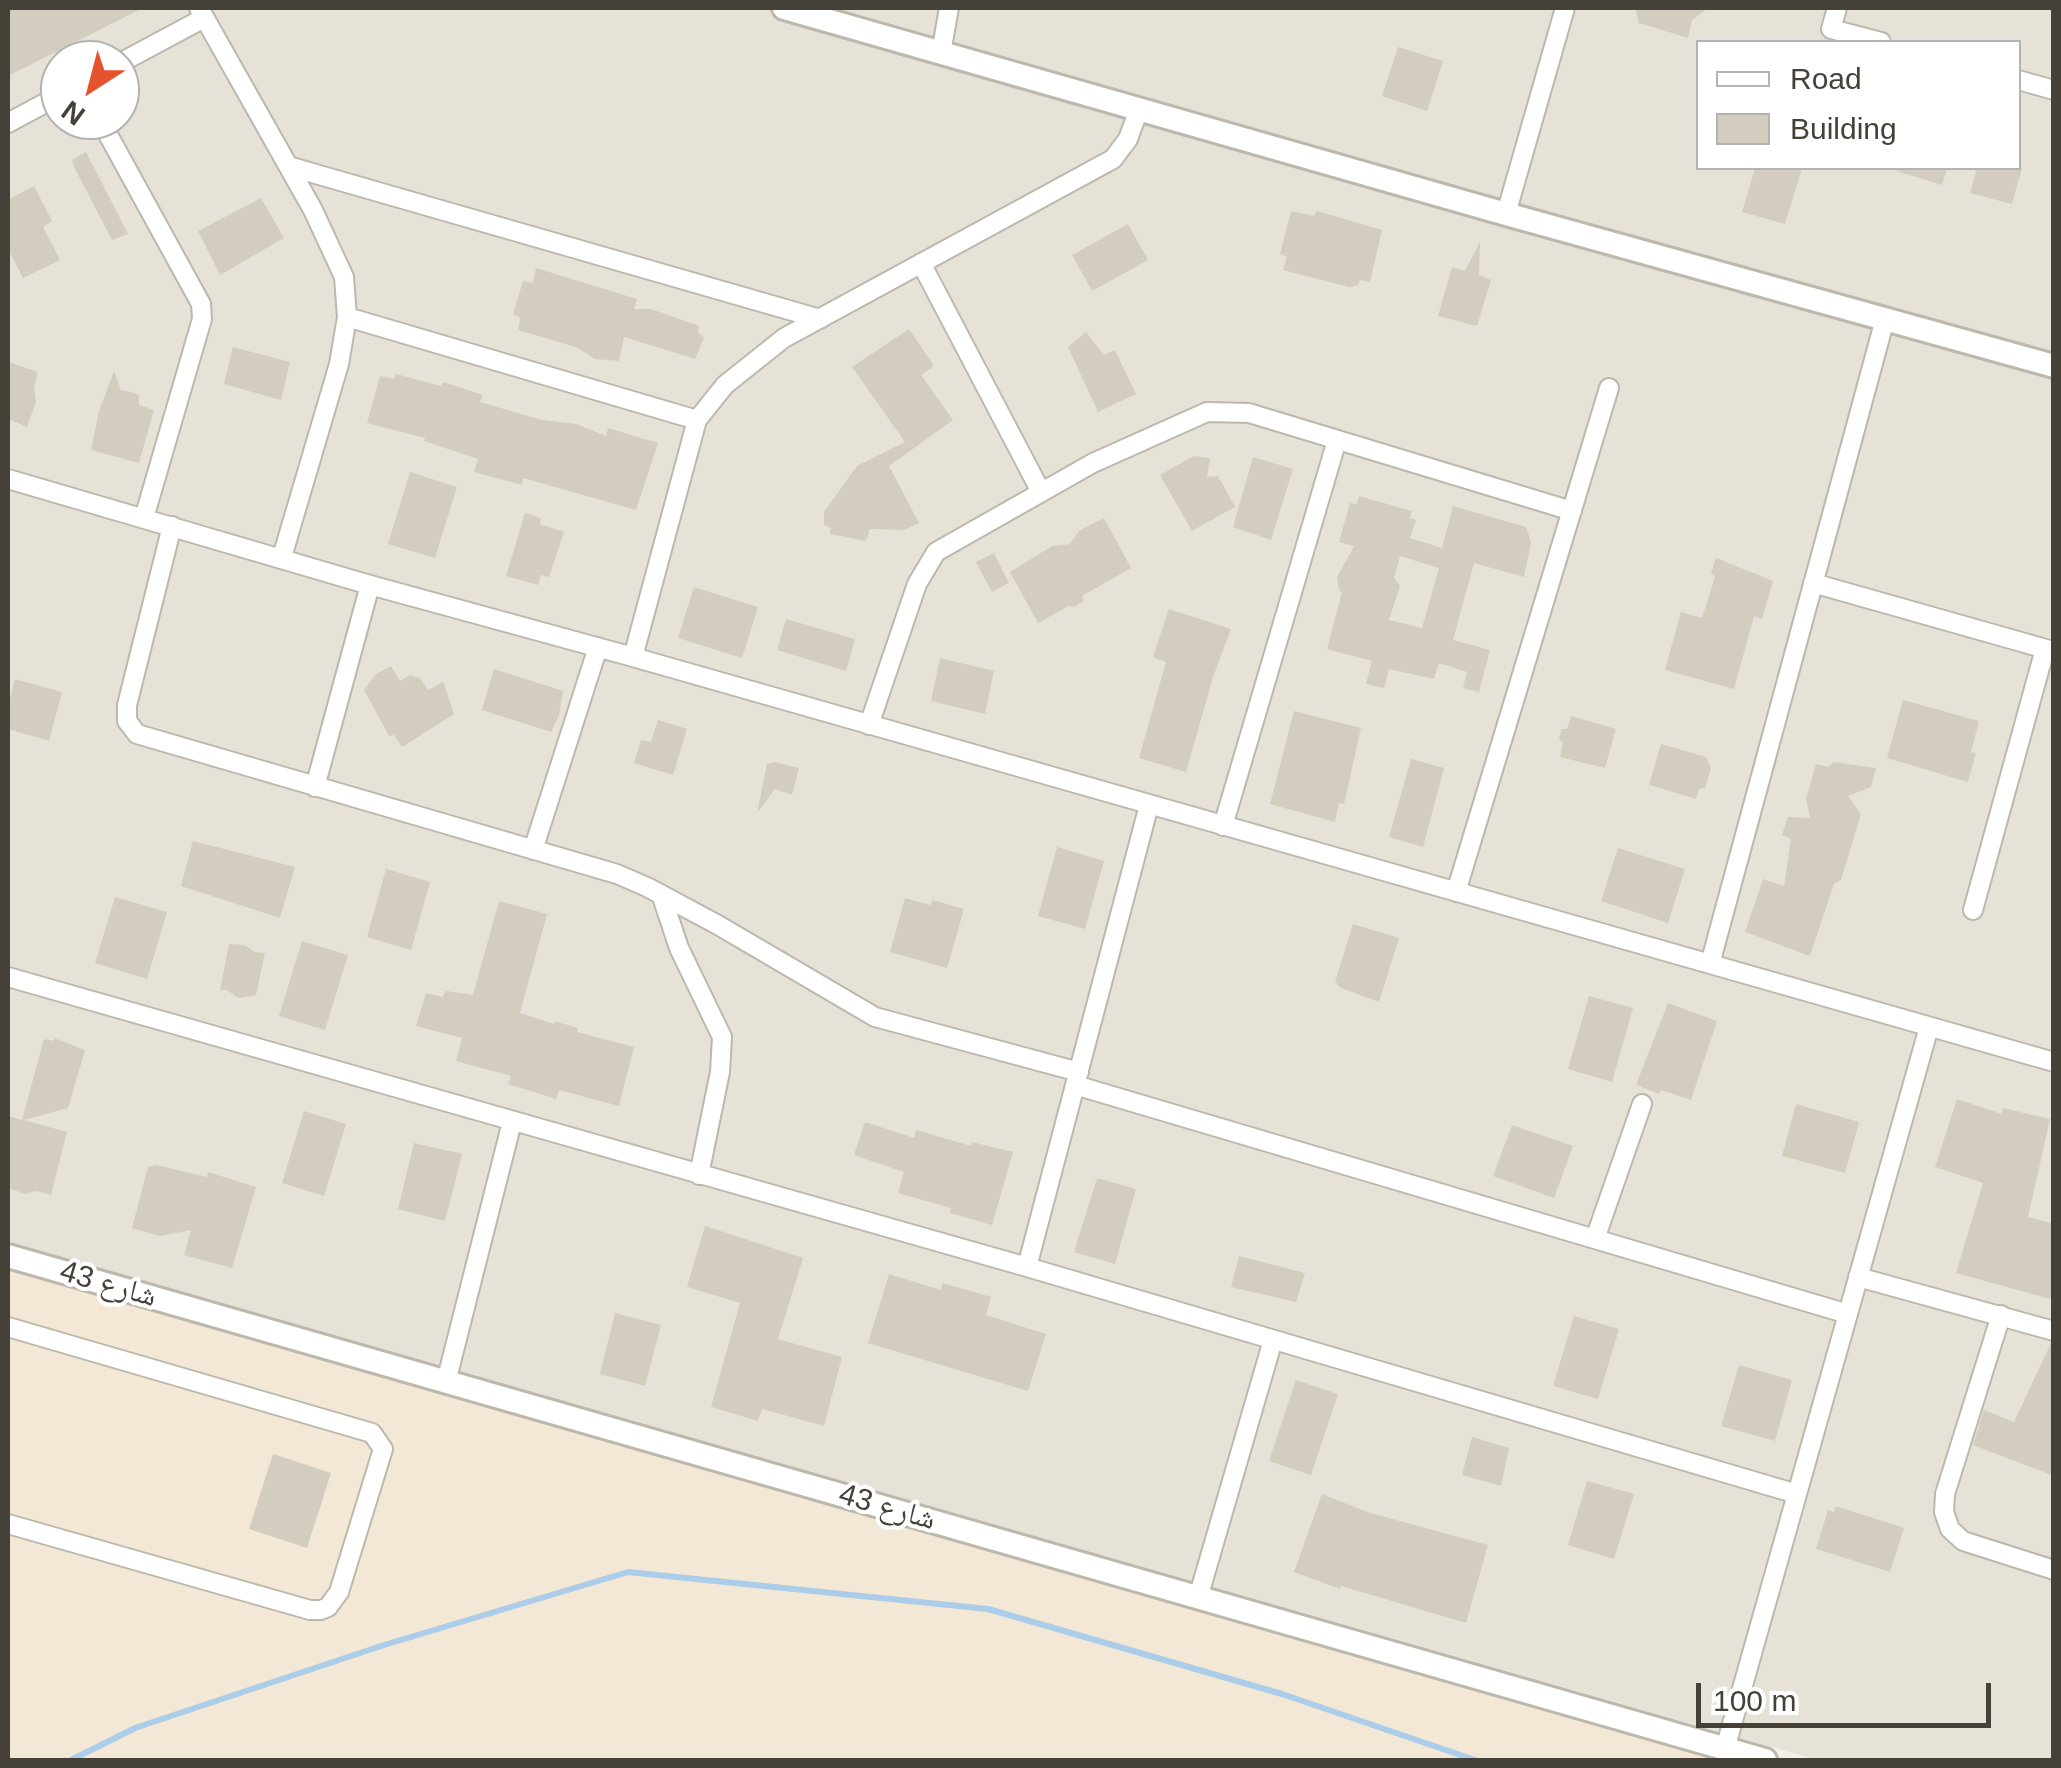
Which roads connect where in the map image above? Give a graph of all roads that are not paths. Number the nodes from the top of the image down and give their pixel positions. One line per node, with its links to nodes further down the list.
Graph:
1 (784, 8): 8 (street)
2 (949, 8): 8 (street)
3 (1565, 8): 16 (street)
4 (1837, 8): 6 (street)
5 (201, 13): 7 (street); 15 (street)
6 (1873, 40)
7 (140, 51)
8 (941, 53): 12 (street)
9 (2021, 81): 10 (street)
10 (2054, 90)
11 (40, 106): 13 (street)
12 (1139, 110): 16 (street); 17 (street)
13 (8, 124)
14 (111, 140): 28 (street)
15 (288, 166): 18 (street); 20 (street)
16 (1506, 214): 19 (street)
17 (921, 264): 20 (street); 26 (street)
18 (346, 317): 23 (street); 30 (street)
19 (1884, 318): 21 (street); 31 (street)
20 (820, 319): 23 (street)
21 (2054, 366)
22 (1609, 388): 27 (street)
23 (697, 420): 35 (street)
24 (1336, 440): 26 (street); 27 (street); 39 (street)
25 (8, 479): 28 (street)
26 (1041, 492): 36 (street)
27 (1572, 511): 41 (street)
28 (144, 518): 29 (street)
29 (172, 526): 30 (street); 37 (street)
30 (282, 557): 32 (street)
31 (1813, 583): 34 (street); 44 (street)
32 (370, 585): 33 (street); 37 (street)
33 (598, 647): 35 (street); 40 (street)
34 (2049, 650): 43 (street)
35 (633, 657): 36 (street)
36 (869, 724): 38 (street)
37 (315, 786): 40 (street)
38 (1150, 804): 39 (street); 48 (street)
39 (1224, 826): 41 (street)
40 (533, 850): 42 (street)
41 (1456, 892): 44 (street)
42 (661, 894): 48 (street); 51 (street)
43 (1973, 910)
44 (1710, 964): 46 (street)
45 (8, 978): 50 (street)
46 (1928, 1027): 47 (street); 55 (street)
47 (2054, 1062)
48 (1077, 1078): 52 (street); 54 (street)
49 (1642, 1104): 52 (street)
50 (512, 1122): 51 (street); 61 (street)
51 (699, 1174): 54 (street)
52 (1595, 1239): 56 (street)
53 (8, 1256): 61 (street, شارع 43)
54 (1027, 1268): 60 (street)
55 (1858, 1276): 56 (street); 57 (street)
56 (1848, 1314): 62 (street)
57 (2000, 1316): 59 (street); 64 (street)
58 (8, 1327): 63 (street)
59 (2054, 1331)
60 (1273, 1340): 62 (street); 65 (street)
61 (446, 1382): 65 (street, شارع 43)
62 (1797, 1494): 66 (street)
63 (8, 1524)
64 (2054, 1570)
65 (1198, 1598): 66 (street, شارع 43)
66 (1725, 1749): 67 (street, شارع 43)
67 (1766, 1760)

